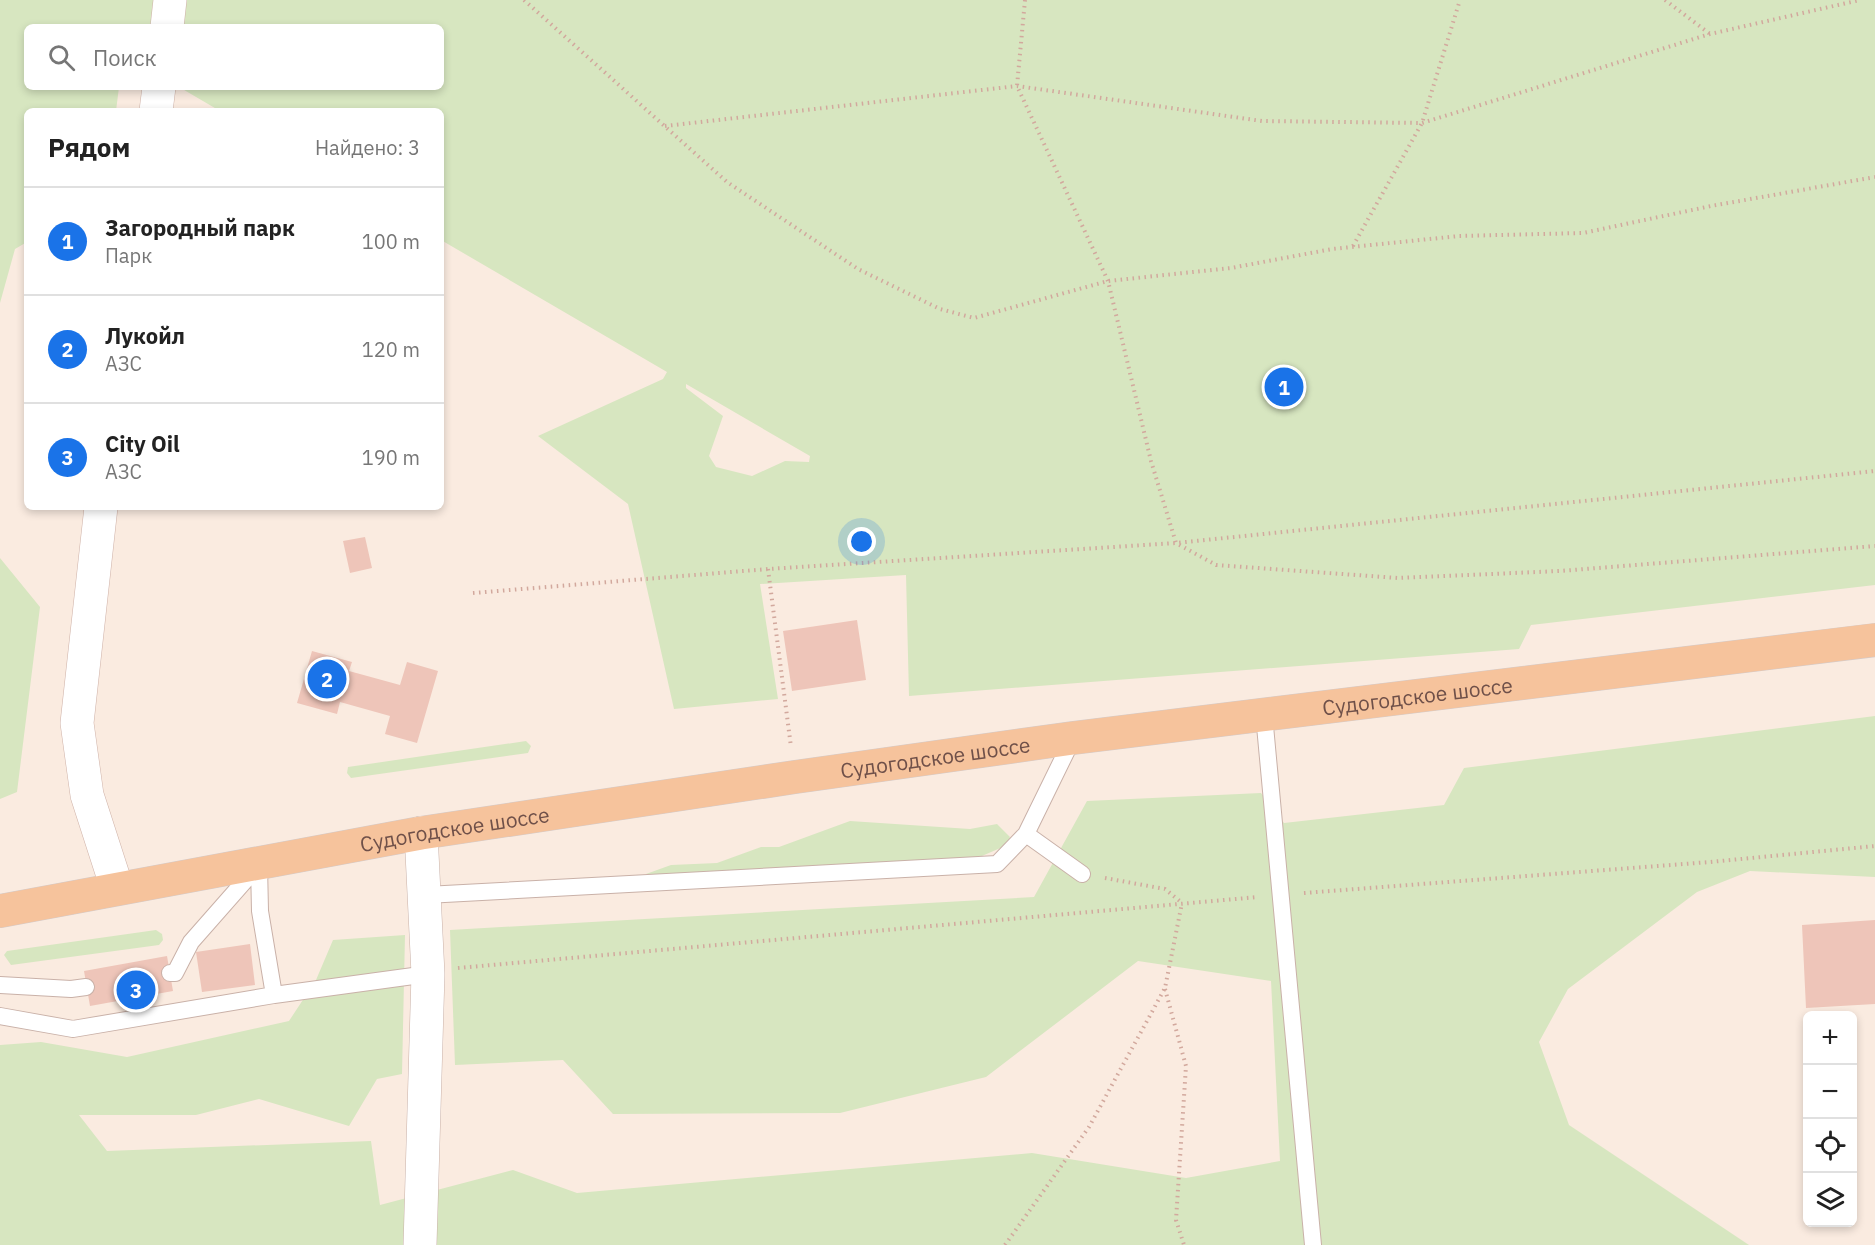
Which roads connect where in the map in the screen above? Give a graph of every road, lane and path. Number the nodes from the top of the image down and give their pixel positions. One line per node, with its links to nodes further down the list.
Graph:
1 (170, 0): 7 (main road)
2 (524, 0): 13 (path)
3 (1025, 0): 9 (path)
4 (1460, 0): 12 (path)
5 (1665, 0): 8 (path)
6 (1860, 0): 8 (path)
7 (167, 24)
8 (1710, 34): 12 (path)
9 (1017, 86): 12 (path); 13 (path); 16 (path)
10 (159, 90): 11 (main road)
11 (156, 108)
12 (1422, 123): 15 (path)
13 (665, 126): 16 (path)
14 (1875, 177): 15 (path)
15 (1353, 247): 16 (path)
16 (1108, 281): 19 (path)
17 (1875, 471): 19 (path)
18 (100, 510): 32 (main road)
19 (1176, 543): 20 (path); 21 (path)
20 (1875, 546)
21 (768, 569): 22 (path); 26 (path)
22 (473, 593)
23 (1875, 640): 24 (main road, Судогодское шоссе)
24 (1264, 715): 25 (main road, Судогодское шоссе); 33 (lane)
25 (1073, 738): 26 (main road, Судогодское шоссе); 28 (lane)
26 (795, 777): 27 (main road, Судогодское шоссе)
27 (421, 833): 30 (main road, Судогодское шоссе); 34 (main road)
28 (1026, 834): 31 (lane); 34 (lane)
29 (1875, 846): 33 (path)
30 (259, 865): 32 (main road, Судогодское шоссе); 37 (lane); 42 (lane)
31 (1082, 874): 35 (path)
32 (117, 888): 36 (main road, Судогодское шоссе)
33 (1281, 895): 35 (path); 47 (lane)
34 (426, 896): 38 (main road)
35 (1182, 903): 38 (path); 41 (path)
36 (0, 911)
37 (170, 973)
38 (428, 974): 42 (lane); 44 (main road)
39 (0, 985): 40 (lane)
40 (86, 987)
41 (1165, 988): 45 (path); 46 (path)
42 (274, 995): 43 (lane)
43 (0, 1016)
44 (420, 1245)
45 (1005, 1245)
46 (1184, 1245)
47 (1314, 1245)

